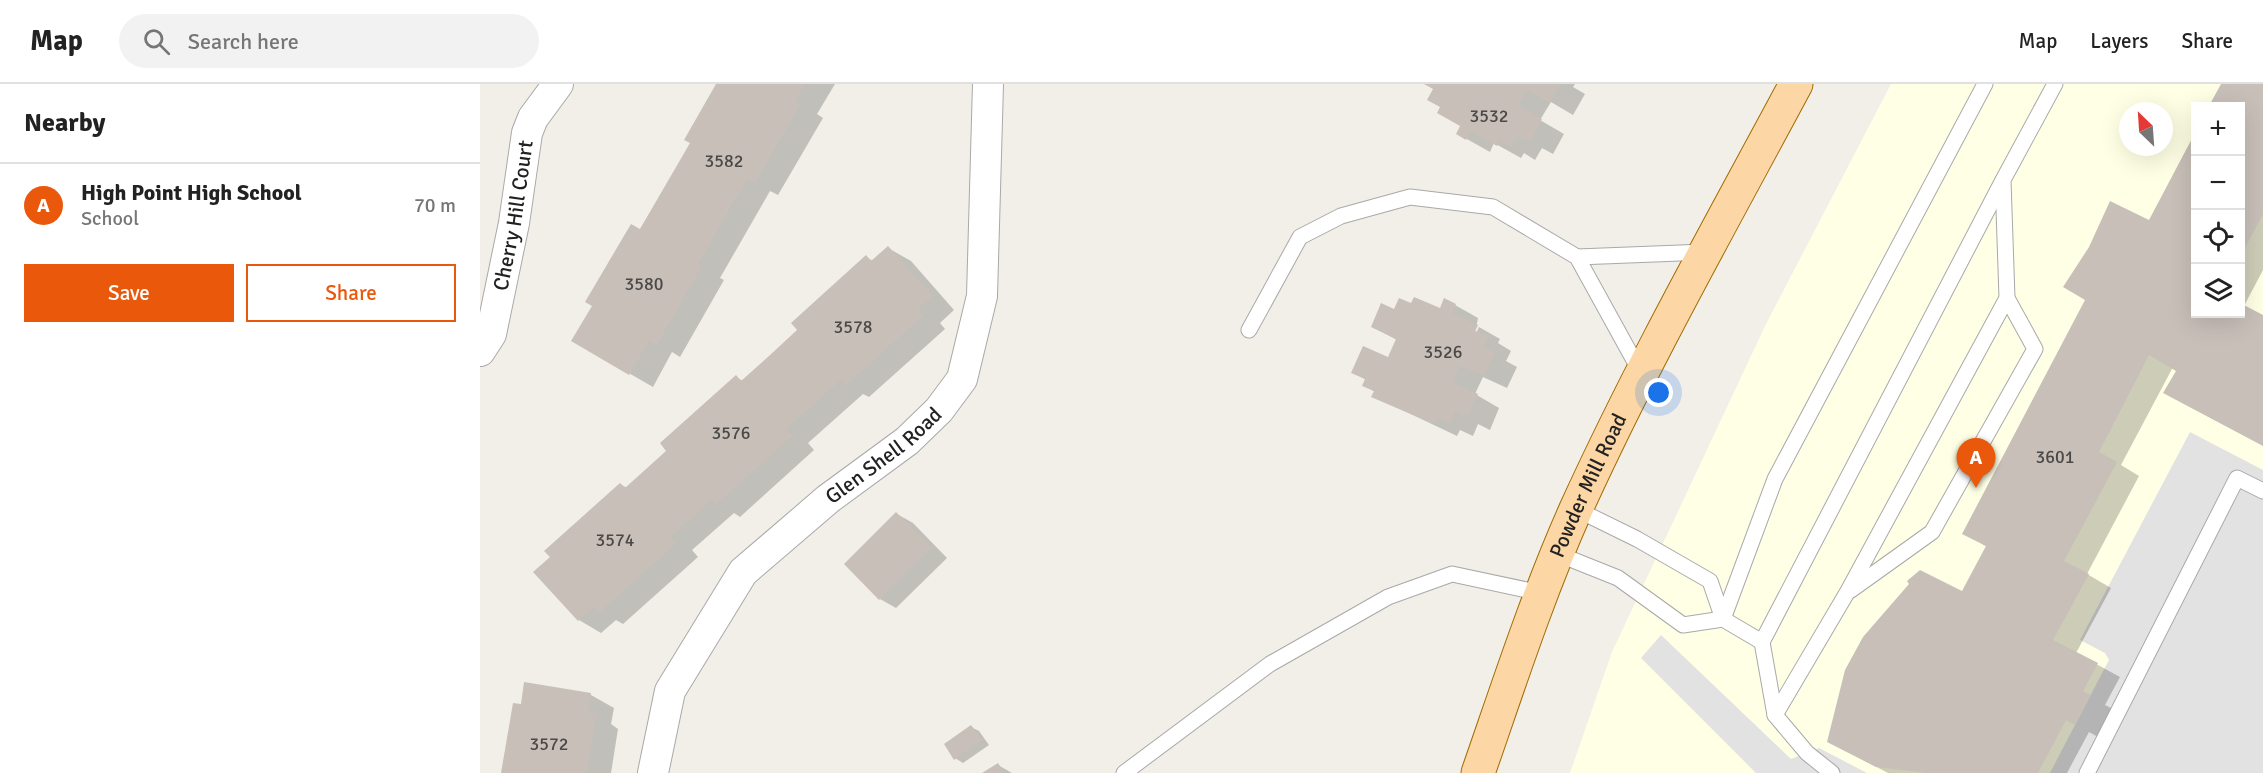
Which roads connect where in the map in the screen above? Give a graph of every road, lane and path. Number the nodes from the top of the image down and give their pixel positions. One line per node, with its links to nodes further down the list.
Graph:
1 (558, 84): 11 (street, Cherry Hill Court)
2 (988, 84): 21 (street, Glen Shell Road)
3 (1796, 84): 7 (main road, Powder Mill Road)
4 (1985, 84): 18 (lane)
5 (2055, 84): 6 (lane)
6 (2003, 180): 9 (lane); 19 (lane)
7 (1707, 252): 8 (lane); 12 (main road, Powder Mill Road)
8 (1577, 257): 10 (lane); 12 (lane)
9 (2007, 298): 16 (lane); 16 (lane)
10 (1249, 330)
11 (480, 351)
12 (1642, 375): 14 (main road, Powder Mill Road)
13 (2263, 491): 25 (lane)
14 (1576, 509): 15 (main road, Powder Mill Road); 18 (lane)
15 (1558, 554): 17 (main road, Powder Mill Road); 18 (lane)
16 (1848, 591): 20 (lane)
17 (1541, 593): 22 (lane); 23 (main road, Powder Mill Road)
18 (1723, 619): 19 (lane)
19 (1762, 642): 20 (lane)
20 (1775, 715): 24 (lane)
21 (653, 773)
22 (1124, 773)
23 (1478, 773)
24 (1832, 773)
25 (2087, 773)

